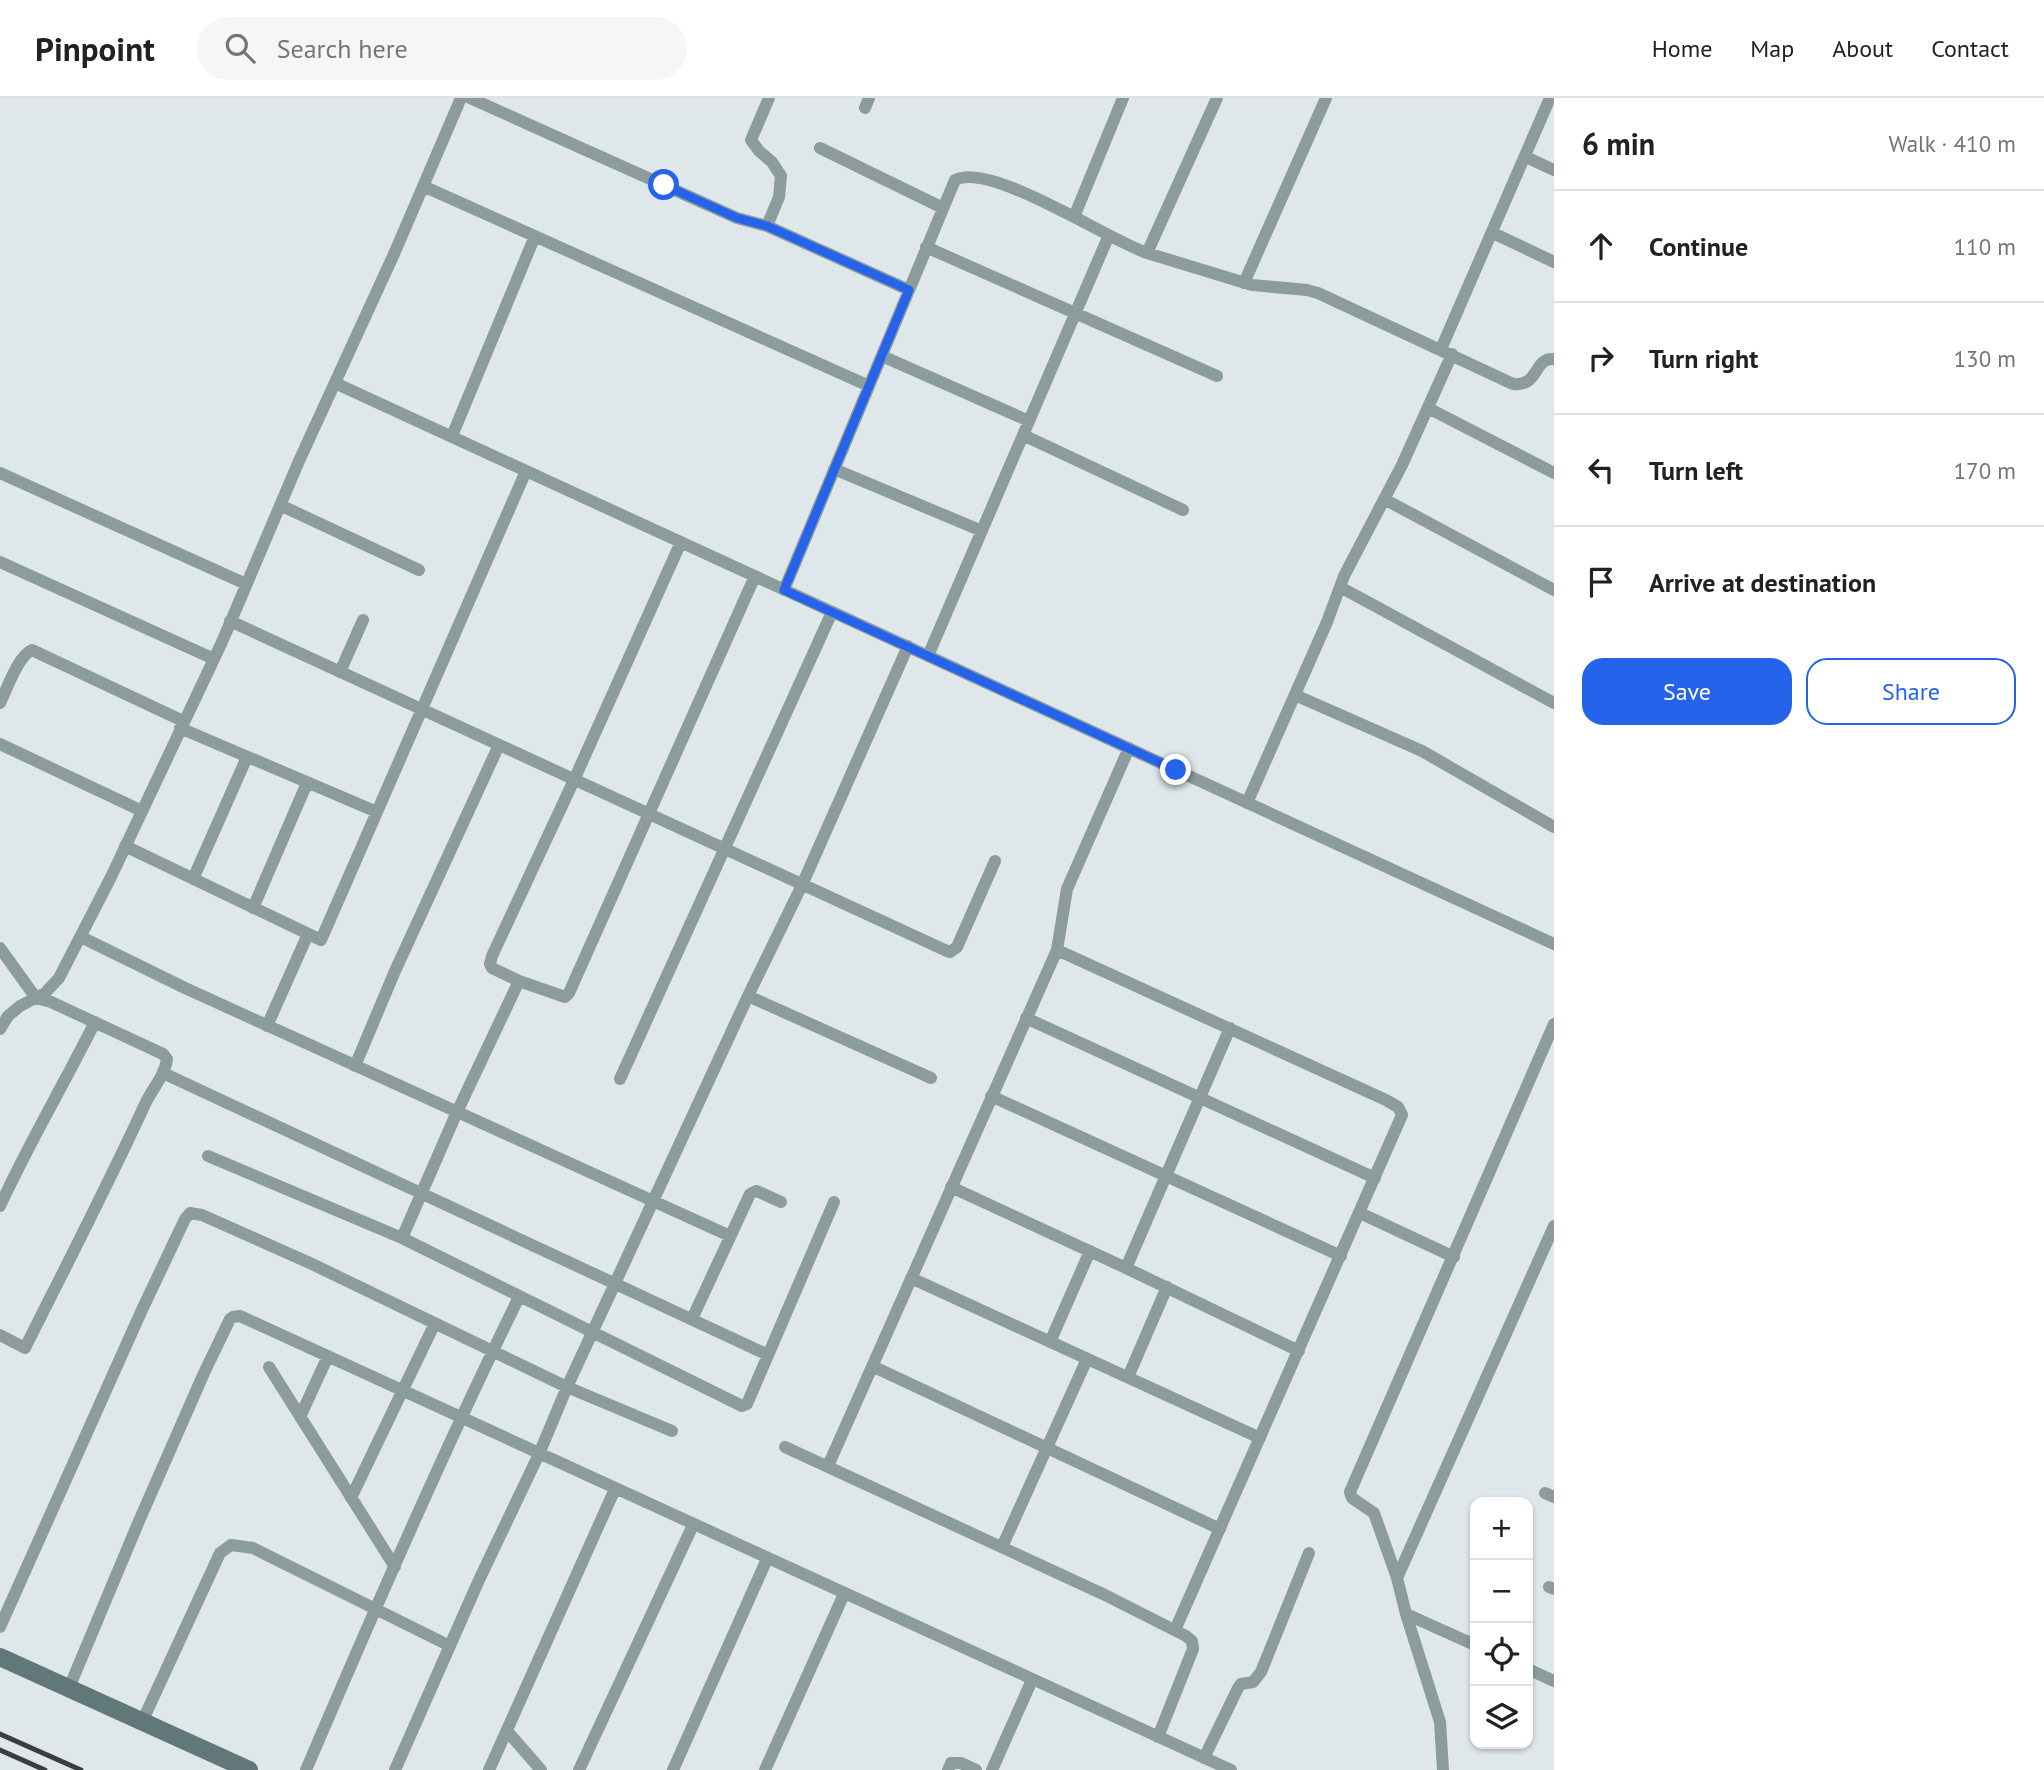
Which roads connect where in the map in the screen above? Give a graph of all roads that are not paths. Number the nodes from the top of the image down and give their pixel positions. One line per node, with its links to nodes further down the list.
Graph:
1 (461, 98): 11 (street)
2 (470, 98): 14 (street)
3 (769, 98): 14 (street)
4 (1123, 98): 13 (street)
5 (1217, 98): 19 (street)
6 (1326, 98): 21 (street)
7 (1550, 98): 9 (street)
8 (820, 148): 12 (street)
9 (1526, 157): 10 (street); 15 (street)
10 (1554, 170)
11 (424, 186): 17 (street); 28 (street)
12 (943, 208): 13 (street); 18 (street)
13 (1074, 217): 16 (street)
14 (767, 226): 22 (street)
15 (1493, 233): 20 (street); 24 (street)
16 (1109, 235): 19 (street); 23 (street)
17 (535, 236): 29 (street); 33 (street)
18 (926, 247): 22 (street); 23 (street)
19 (1147, 253): 21 (street)
20 (1554, 262)
21 (1244, 283): 24 (street)
22 (909, 290): 25 (street)
23 (1075, 314): 27 (street); 31 (street)
24 (1446, 352): 26 (street); 30 (street)
25 (881, 356): 29 (street); 31 (street)
26 (1554, 359)
27 (1217, 376)
28 (335, 383): 33 (street); 39 (street)
29 (869, 386): 34 (street)
30 (1428, 408): 37 (street); 38 (street)
31 (1029, 421): 32 (street)
32 (1023, 435): 40 (street); 41 (street)
33 (452, 436): 35 (street)
34 (834, 469): 41 (street); 48 (street)
35 (526, 471): 42 (street); 60 (street)
36 (0, 473): 46 (street)
37 (1554, 473)
38 (1384, 499): 47 (street); 49 (street)
39 (280, 505): 44 (street); 46 (street)
40 (1183, 510)
41 (982, 531): 54 (street)
42 (681, 542): 45 (street); 66 (street)
43 (0, 562): 55 (street)
44 (419, 570)
45 (755, 576): 48 (street); 71 (street)
46 (246, 584): 52 (street)
47 (1340, 587): 57 (street); 58 (street)
48 (784, 590): 50 (street)
49 (1554, 590)
50 (832, 612): 53 (street); 74 (street)
51 (363, 620): 56 (street)
52 (230, 621): 55 (street); 56 (street)
53 (908, 646): 54 (street); 77 (street)
54 (928, 656): 64 (street)
55 (214, 659): 61 (street)
56 (340, 672): 60 (street)
57 (1295, 695): 68 (street); 72 (street)
58 (1554, 702)
59 (0, 703): 61 (street)
60 (422, 709): 63 (street); 70 (street)
61 (182, 725): 65 (street); 69 (street)
62 (0, 744): 69 (street)
63 (499, 745): 66 (street); 93 (street)
64 (1129, 748): 68 (street); 83 (street)
65 (247, 757): 67 (street); 76 (street)
66 (574, 780): 71 (street); 84 (street)
67 (307, 783): 70 (street); 78 (street)
68 (1247, 803): 81 (street)
69 (142, 811): 73 (street)
70 (377, 812): 79 (street)
71 (650, 814): 74 (street); 84 (street)
72 (1554, 827)
73 (125, 846): 76 (street); 80 (street)
74 (726, 850): 77 (street); 96 (street)
75 (995, 860): 77 (street)
76 (193, 879): 78 (street)
77 (802, 885): 85 (street)
78 (253, 908): 79 (street)
79 (308, 934): 90 (street)
80 (81, 937): 86 (street); 90 (street)
81 (1554, 944)
82 (0, 948): 86 (street)
83 (1057, 950): 87 (street); 91 (street)
84 (519, 981): 99 (street)
85 (748, 996): 95 (street); 105 (street)
86 (36, 998): 88 (street); 92 (street)
87 (1026, 1018): 97 (street); 98 (street)
88 (95, 1022): 94 (street); 108 (street)
89 (1554, 1024): 115 (street)
90 (268, 1026): 93 (street)
91 (1230, 1028): 98 (street); 102 (street)
92 (0, 1029)
93 (355, 1066): 99 (street)
94 (163, 1073): 104 (street); 124 (street)
95 (931, 1078)
96 (621, 1079)
97 (991, 1096): 101 (street); 103 (street)
98 (1200, 1098): 101 (street); 102 (street)
99 (457, 1112): 104 (street); 105 (street)
100 (208, 1156): 112 (street)
101 (1166, 1178): 114 (street); 116 (street)
102 (1376, 1178): 109 (street)
103 (951, 1187): 113 (street); 117 (street)
104 (422, 1193): 112 (street); 118 (street)
105 (654, 1201): 111 (street); 118 (street)
106 (781, 1202): 111 (street)
107 (834, 1202): 128 (street)
108 (0, 1206)
109 (1360, 1213): 114 (street); 115 (street)
110 (1554, 1226): 152 (street)
111 (730, 1236): 121 (street)
112 (402, 1238): 120 (street)
113 (1090, 1251): 116 (street); 125 (street)
114 (1341, 1256): 127 (street)
115 (1454, 1257): 152 (street)
116 (1126, 1268): 119 (street)
117 (911, 1278): 125 (street); 131 (street)
118 (615, 1283): 121 (street); 123 (street)
119 (1167, 1287): 127 (street); 133 (street)
120 (519, 1297): 123 (street); 126 (street)
121 (692, 1319): 128 (street)
122 (435, 1323): 126 (street); 135 (street); 156 (street)
123 (592, 1333): 128 (street); 134 (street)
124 (0, 1335)
125 (1050, 1342): 130 (street)
126 (493, 1351): 134 (street); 137 (street)
127 (1299, 1351): 139 (street)
128 (768, 1355)
129 (328, 1356): 135 (street); 136 (street); 164 (street)
130 (1087, 1359): 133 (street); 141 (street)
131 (872, 1366): 141 (street); 143 (street)
132 (269, 1367): 136 (street)
133 (1128, 1377): 139 (street)
134 (567, 1387): 138 (street); 142 (street)
135 (403, 1391): 137 (street); 145 (street)
136 (300, 1417): 145 (street)
137 (462, 1418): 142 (street); 151 (street)
138 (672, 1431)
139 (1261, 1438): 147 (street)
140 (785, 1447): 143 (street)
141 (1048, 1448): 147 (street); 148 (street)
142 (539, 1454): 144 (street); 159 (street)
143 (828, 1466): 148 (street)
144 (615, 1489): 146 (street); 166 (street)
145 (351, 1498): 151 (street)
146 (693, 1525): 150 (street); 174 (street)
147 (1220, 1529): 157 (street)
148 (1002, 1547): 157 (street)
149 (1309, 1553): 168 (street)
150 (767, 1559): 153 (street); 175 (street)
151 (395, 1567): 154 (street)
152 (1397, 1578): 155 (street)
153 (844, 1594): 162 (street); 176 (street)
154 (376, 1608): 159 (street); 165 (street); 170 (street)
155 (1406, 1614): 158 (street); 181 (street)
156 (0, 1628)
157 (1175, 1630): 167 (street)
158 (1470, 1643)
159 (450, 1646): 171 (street)
160 (0, 1657): 164 (street)
161 (1533, 1671): 163 (street)
162 (1032, 1680): 167 (street); 179 (street)
163 (1554, 1681)
164 (69, 1688): 165 (street)
165 (142, 1721): 169 (street)
166 (507, 1731): 172 (street); 173 (street)
167 (1158, 1737): 168 (street)
168 (1205, 1758): 180 (street)
169 (249, 1770)
170 (306, 1770)
171 (395, 1770)
172 (489, 1770)
173 (541, 1770)
174 (579, 1770)
175 (673, 1770)
176 (765, 1770)
177 (948, 1770): 178 (street)
178 (976, 1770)
179 (992, 1770)
180 (1231, 1770)
181 (1443, 1770)

